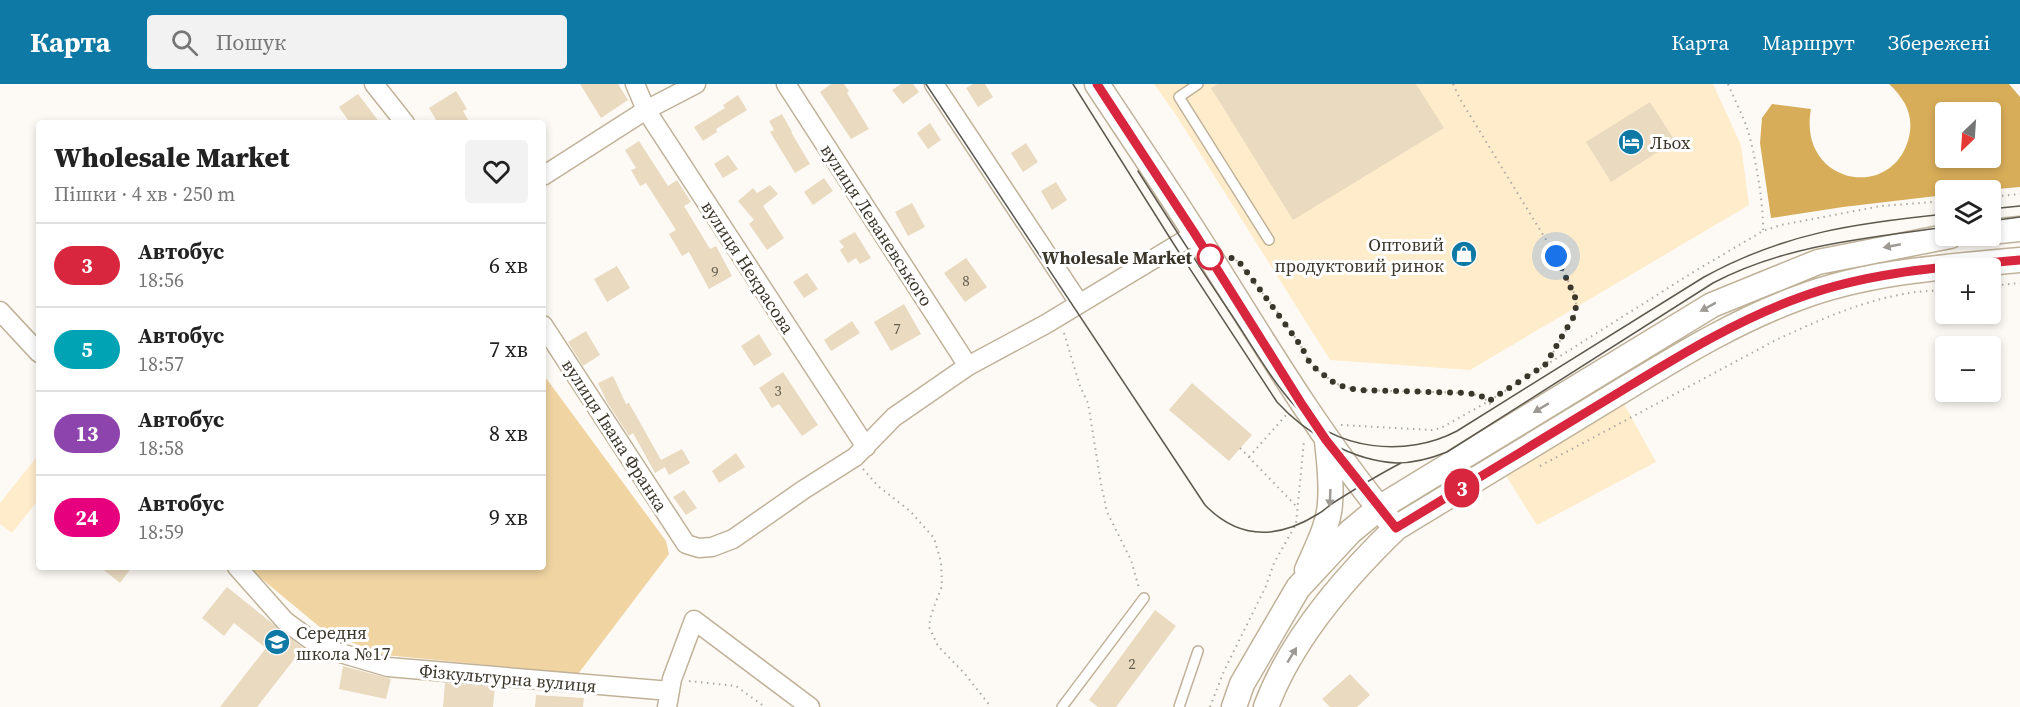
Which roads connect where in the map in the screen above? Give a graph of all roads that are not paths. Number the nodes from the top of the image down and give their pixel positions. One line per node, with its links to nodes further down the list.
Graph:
1 (374, 84): 9 (street)
2 (635, 84): 8 (street, вулиця Некрасова)
3 (696, 84): 8 (street)
4 (786, 84): 21 (street, вулиця Леваневського)
5 (934, 84): 17 (street)
6 (1097, 84): 13 (main road)
7 (1198, 84): 15 (lane)
8 (646, 110): 10 (street); 23 (street, вулиця Некрасова)
9 (403, 120)
10 (546, 174)
11 (2020, 229): 12 (main road)
12 (2001, 231)
13 (1195, 234): 17 (street); 22 (main road)
14 (1935, 239): 24 (main road, one-way to 24)
15 (1269, 240)
16 (2020, 260): 25 (main road)
17 (1079, 303): 21 (street)
18 (0, 310): 20 (street)
19 (546, 330): 23 (street, вулиця Івана Франка)
20 (36, 351)
21 (968, 366): 23 (street)
22 (1314, 422): 24 (main road); 27 (main road, one-way to 27)
23 (860, 452)
24 (1379, 508): 25 (main road); 27 (main road)
25 (1396, 528): 35 (main road, one-way to 25)
26 (240, 570): 30 (street, Фізкультурна вулиця)
27 (1298, 588): 34 (main road)
28 (1144, 598): 32 (lane)
29 (1198, 651): 33 (lane)
30 (670, 692): 31 (street)
31 (810, 707)
32 (1062, 707)
33 (1179, 707)
34 (1234, 707)
35 (1266, 707)

